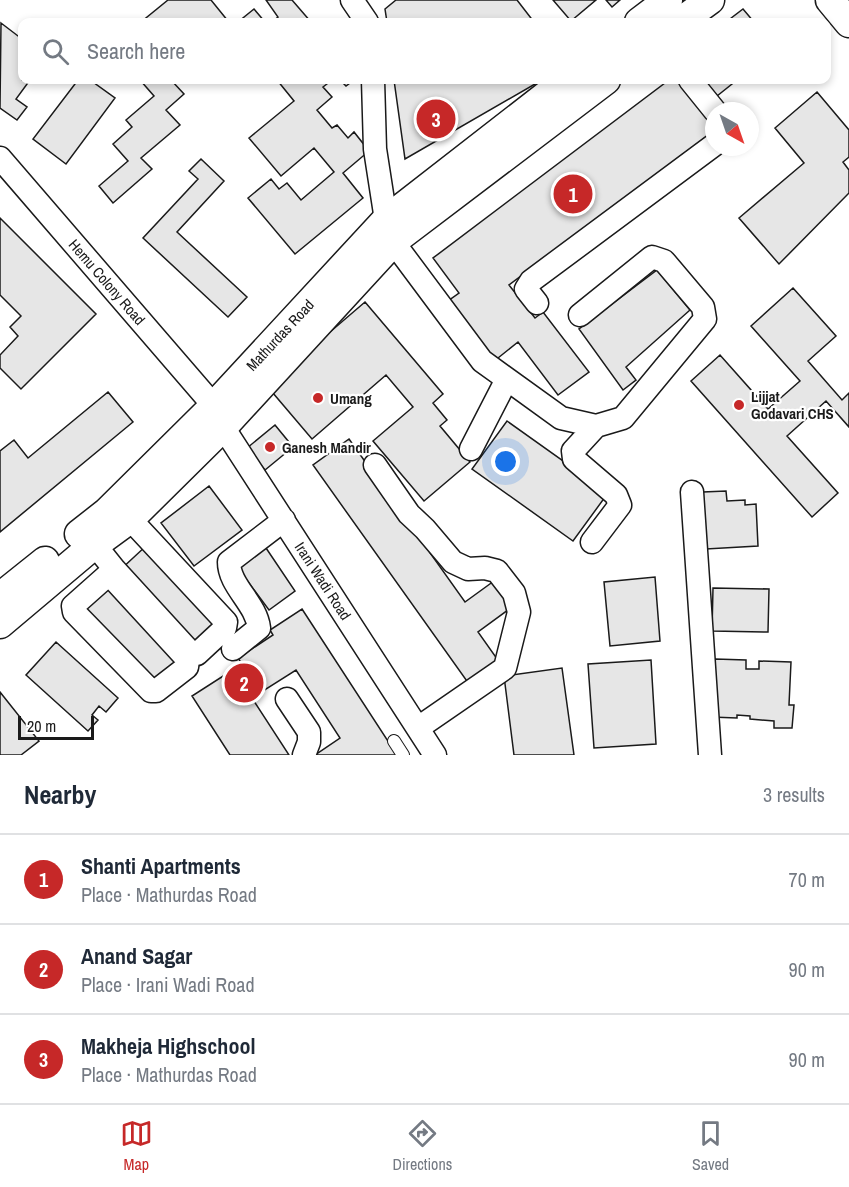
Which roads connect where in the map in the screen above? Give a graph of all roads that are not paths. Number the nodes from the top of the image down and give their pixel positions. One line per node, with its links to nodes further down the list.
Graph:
1 (352, 0): 5 (street)
2 (668, 0): 6 (street)
3 (710, 0): 7 (street)
4 (830, 0): 8 (street)
5 (364, 18)
6 (644, 18)
7 (685, 18)
8 (849, 23)
9 (373, 84): 16 (street)
10 (561, 84): 16 (street, Mathurdas Road)
11 (600, 84): 16 (street)
12 (693, 84): 13 (street)
13 (708, 102)
14 (705, 152): 17 (street)
15 (0, 158): 20 (street, Hemu Colony Road)
16 (391, 230): 19 (street); 20 (street, Mathurdas Road)
17 (537, 303)
18 (580, 315): 21 (street)
19 (507, 379): 21 (street); 22 (street)
20 (219, 417): 25 (street); 26 (street, Irani Wadi Road); 31 (street, Mathurdas Road)
21 (596, 426): 27 (street)
22 (471, 449)
23 (375, 465): 35 (street)
24 (692, 492): 40 (street)
25 (135, 514): 28 (street); 28 (street); 29 (street)
26 (284, 520): 33 (street); 35 (street, Irani Wadi Road)
27 (592, 542)
28 (92, 547): 30 (street); 32 (street)
29 (186, 567)
30 (109, 574): 30 (street)
31 (0, 597)
32 (0, 624)
33 (234, 649)
34 (287, 699): 37 (street)
35 (418, 728): 39 (street, Irani Wadi Road)
36 (394, 741): 38 (lane)
37 (304, 755)
38 (403, 755)
39 (435, 755)
40 (710, 755)

